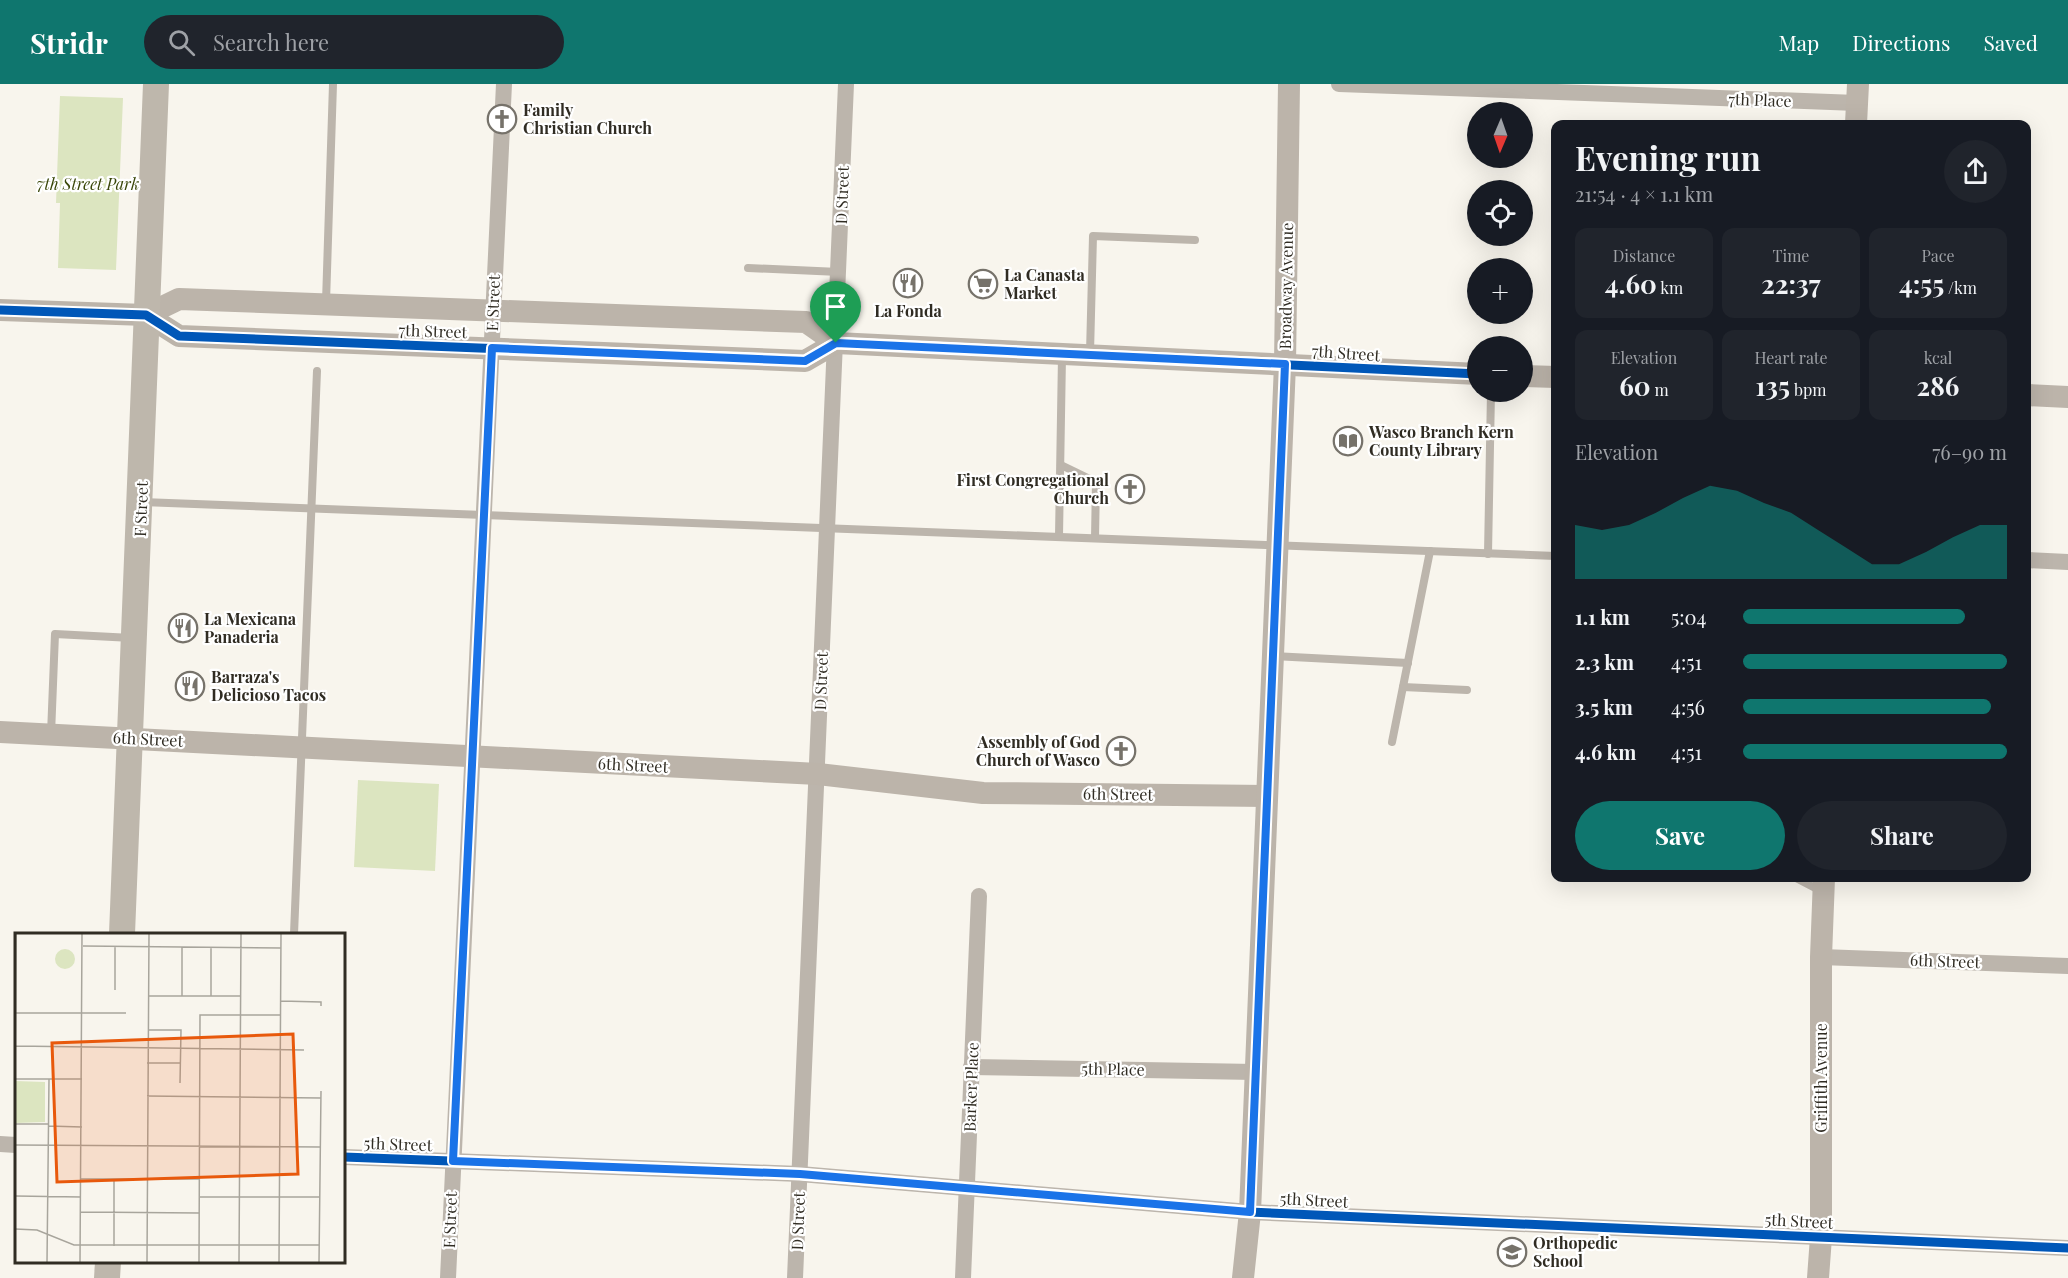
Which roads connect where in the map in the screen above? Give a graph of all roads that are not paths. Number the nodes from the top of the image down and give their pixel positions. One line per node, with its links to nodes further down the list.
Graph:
1 (156, 84): 15 (main road, F Street)
2 (333, 84): 12 (lane)
3 (504, 84): 14 (street, E Street)
4 (846, 84): 11 (street, D Street)
5 (1289, 84): 20 (street, Broadway Avenue)
6 (1339, 84): 7 (street, 7th Place)
7 (1573, 88): 8 (street, 7th Place)
8 (1857, 104)
9 (1195, 240): 19 (lane)
10 (748, 268): 11 (lane)
11 (839, 272): 16 (street, D Street)
12 (326, 303): 14 (street, 7th Street); 15 (street, 7th Street)
13 (0, 310): 15 (street, 7th Street)
14 (493, 311): 16 (street, 7th Street); 17 (street, E Street)
15 (146, 315): 17 (street, 7th Street); 29 (main road, F Street)
16 (836, 343): 17 (street, 7th Street); 18 (street, 7th Street); 32 (street, D Street)
17 (492, 348): 31 (street, E Street)
18 (1062, 355): 19 (street, 7th Street); 28 (lane)
19 (1089, 357): 20 (street, 7th Street)
20 (1285, 364): 22 (street, 7th Street); 35 (street, Broadway Avenue)
21 (317, 371): 30 (lane)
22 (1467, 373)
23 (1533, 376): 24 (street)
24 (1551, 377)
25 (2031, 395): 26 (street)
26 (2068, 397)
27 (1491, 402): 37 (lane)
28 (1061, 465): 33 (lane); 34 (lane)
29 (141, 502): 30 (lane); 41 (main road, F Street)
30 (312, 509): 31 (lane); 50 (lane)
31 (483, 514): 32 (lane); 51 (street, E Street)
32 (827, 528): 33 (lane); 52 (street, D Street)
33 (1059, 536): 34 (lane)
34 (1095, 537): 35 (lane)
35 (1278, 544): 36 (lane); 42 (street, Broadway Avenue)
36 (1430, 551): 37 (lane); 43 (lane)
37 (1488, 554): 38 (lane)
38 (1551, 556)
39 (2031, 561): 40 (street)
40 (2068, 562)
41 (135, 638): 47 (lane); 48 (main road, F Street)
42 (1273, 656): 43 (lane); 53 (street, Broadway Avenue)
43 (1408, 663): 44 (lane)
44 (1403, 687): 45 (lane); 49 (lane)
45 (1467, 690)
46 (0, 732): 47 (street, 6th Street)
47 (51, 734): 48 (street, 6th Street)
48 (131, 738): 50 (street, 6th Street); 56 (main road, F Street)
49 (1392, 742)
50 (300, 747): 51 (street, 6th Street); 57 (lane)
51 (472, 757): 52 (street, 6th Street); 65 (street, E Street)
52 (818, 774): 53 (street, 6th Street); 66 (street, D Street)
53 (1267, 796): 61 (street, Broadway Avenue)
54 (1824, 885): 58 (street, Griffith Avenue)
55 (979, 897): 60 (street, Barker Place)
56 (122, 933)
57 (294, 933)
58 (1821, 957): 59 (street, 6th Street); 69 (street, Griffith Avenue)
59 (2068, 966)
60 (971, 1067): 61 (street, 5th Place); 67 (street, Barker Place)
61 (1255, 1072): 68 (street, Broadway Avenue)
62 (0, 1144): 63 (street)
63 (15, 1145)
64 (345, 1157): 65 (street, 5th Street)
65 (453, 1161): 66 (street, 5th Street); 73 (street, E Street)
66 (800, 1174): 67 (street, 5th Street); 74 (street, D Street)
67 (966, 1189): 68 (street, 5th Street); 75 (street, Barker Place)
68 (1250, 1212): 69 (street, 5th Street); 76 (street, Broadway Avenue)
69 (1821, 1237): 70 (street, 5th Street); 77 (street, Griffith Avenue)
70 (2068, 1248)
71 (108, 1263): 72 (main road)
72 (107, 1278)
73 (448, 1278)
74 (795, 1278)
75 (963, 1278)
76 (1243, 1278)
77 (1818, 1278)

